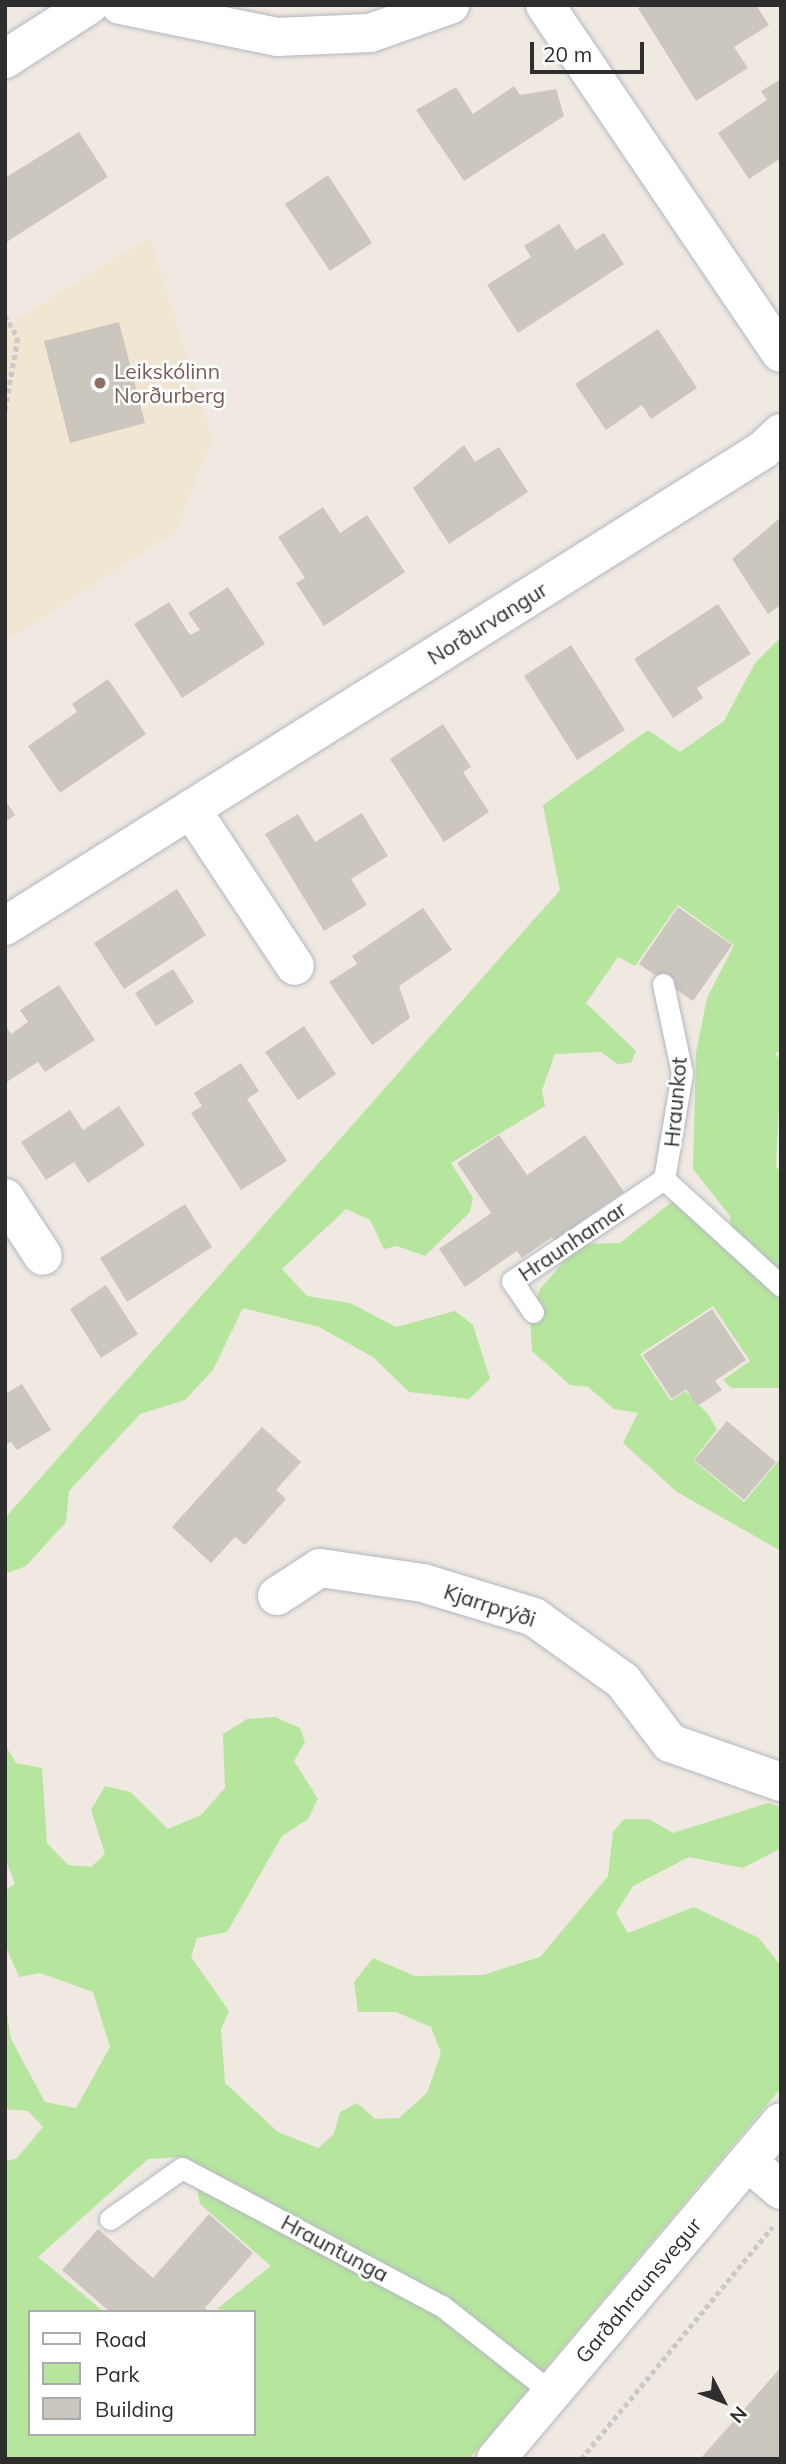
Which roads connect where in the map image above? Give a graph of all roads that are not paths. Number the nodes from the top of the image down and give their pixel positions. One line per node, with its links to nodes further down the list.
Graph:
1 (89, 5): 5 (street)
2 (120, 5): 3 (street)
3 (450, 5)
4 (545, 5): 6 (street)
5 (5, 59)
6 (781, 353)
7 (781, 433): 8 (street, Norðurvangur)
8 (191, 809): 9 (street, Norðurvangur); 10 (street)
9 (5, 926)
10 (295, 967)
11 (663, 984): 12 (lane, Hraunkot)
12 (664, 1179): 15 (lane); 16 (lane, Hraunhamar)
13 (5, 1198): 14 (street)
14 (43, 1256)
15 (781, 1286)
16 (533, 1312)
17 (277, 1596): 18 (street, Kjarrprýði)
18 (781, 1782)
19 (781, 2122): 20 (street, Garðahraunsvegur)
20 (748, 2162): 21 (street); 23 (street, Garðahraunsvegur)
21 (781, 2190)
22 (110, 2219): 23 (lane, Hrauntunga)
23 (552, 2393): 24 (street, Garðahraunsvegur)
24 (496, 2459)

